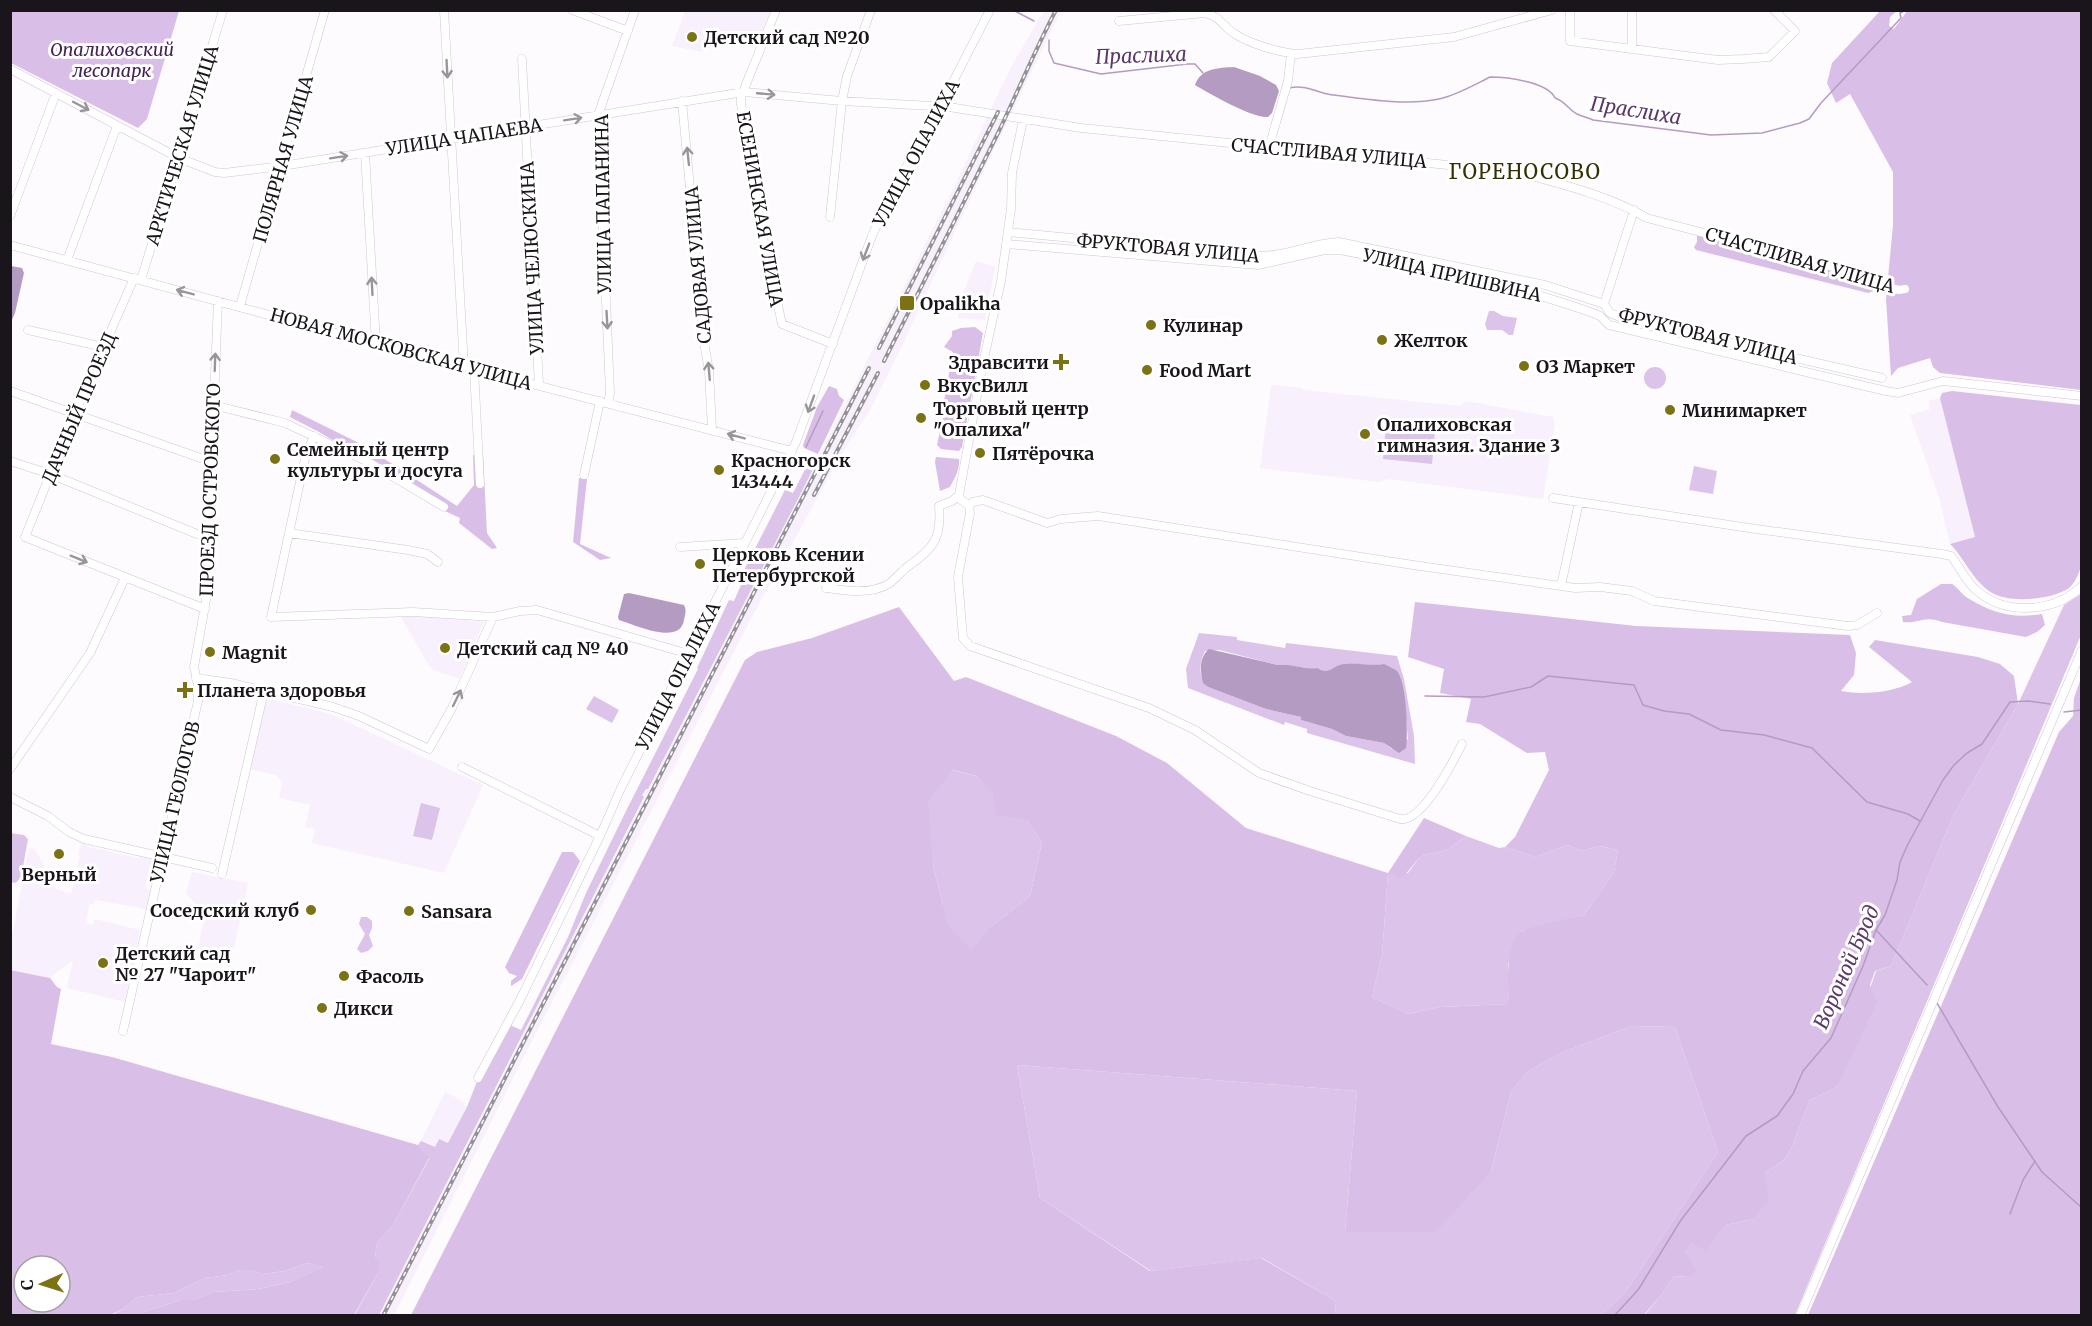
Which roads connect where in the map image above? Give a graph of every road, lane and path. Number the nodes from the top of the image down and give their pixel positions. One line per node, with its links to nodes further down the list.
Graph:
1 (223, 10): 31 (street, АРКТИЧЕСКАЯ УЛИЦА)
2 (326, 10): 32 (street, ПОЛЯРНАЯ УЛИЦА)
3 (444, 10): 28 (street, one-way to 28)
4 (572, 10): 14 (street)
5 (635, 10): 14 (street, УЛИЦА ПАПАНИНА)
6 (776, 10): 19 (street, ЕСЕНИНСКАЯ УЛИЦА)
7 (871, 10): 22 (street)
8 (990, 10): 23 (street, УЛИЦА ОПАЛИХА)
9 (1552, 10): 16 (street)
10 (1570, 10): 15 (street)
11 (1632, 10): 15 (street)
12 (1774, 10): 15 (street)
13 (1119, 21): 16 (street)
14 (628, 31): 24 (street, УЛИЦА ПАПАНИНА)
15 (1632, 48)
16 (1291, 54): 29 (street)
17 (522, 59): 27 (street, УЛИЦА ЧЕЛЮСКИНА)
18 (10, 69): 20 (street, УЛИЦА ЧАПАЕВА)
19 (744, 92): 21 (street, УЛИЦА ЧАПАЕВА); 22 (street, УЛИЦА ЧАПАЕВА, one-way to 22); 47 (street, ЕСЕНИНСКАЯ УЛИЦА)
20 (56, 93): 26 (street, УЛИЦА ЧАПАЕВА, one-way to 26); 34 (street)
21 (682, 101): 24 (street, УЛИЦА ЧАПАЕВА); 58 (street, САДОВАЯ УЛИЦА, one-way to 21)
22 (842, 101): 23 (street, УЛИЦА ЧАПАЕВА); 35 (street)
23 (940, 107): 25 (street, СЧАСТЛИВАЯ УЛИЦА); 47 (street, УЛИЦА ОПАЛИХА, one-way to 47)
24 (597, 115): 27 (street, УЛИЦА ЧАПАЕВА, one-way to 24); 55 (street, УЛИЦА ПАПАНИНА, one-way to 55)
25 (1023, 120): 29 (street, СЧАСТЛИВАЯ УЛИЦА); 36 (street)
26 (117, 126): 31 (street, УЛИЦА ЧАПАЕВА); 39 (street)
27 (525, 126): 28 (street, УЛИЦА ЧАПАЕВА); 52 (street, УЛИЦА ЧЕЛЮСКИНА)
28 (451, 139): 30 (street, УЛИЦА ЧАПАЕВА); 49 (street)
29 (1269, 147): 33 (street, СЧАСТЛИВАЯ УЛИЦА)
30 (365, 153): 32 (street, УЛИЦА ЧАПАЕВА, one-way to 30); 46 (street, one-way to 30)
31 (179, 158): 32 (street, УЛИЦА ЧАПАЕВА); 40 (street, АРКТИЧЕСКАЯ УЛИЦА)
32 (282, 166): 44 (street, ПОЛЯРНАЯ УЛИЦА)
33 (1634, 210): 41 (street, СЧАСТЛИВАЯ УЛИЦА); 43 (street)
34 (10, 216)
35 (830, 218)
36 (1008, 232): 37 (street); 43 (street, ФРУКТОВАЯ УЛИЦА)
37 (1006, 244): 54 (street, УЛИЦА ПРИШВИНА); 67 (street)
38 (10, 245): 39 (street, НОВАЯ МОСКОВСКАЯ УЛИЦА)
39 (66, 260): 40 (street, НОВАЯ МОСКОВСКАЯ УЛИЦА)
40 (137, 279): 42 (street, НОВАЯ МОСКОВСКАЯ УЛИЦА, one-way to 40); 48 (street, ДАЧНЫЙ ПРОЕЗД)
41 (1905, 290)
42 (218, 301): 44 (street, НОВАЯ МОСКОВСКАЯ УЛИЦА); 56 (street, ПРОЕЗД ОСТРОВСКОГО, one-way to 42)
43 (1604, 304): 51 (street, ФРУКТОВАЯ УЛИЦА)
44 (240, 306): 46 (street, НОВАЯ МОСКОВСКАЯ УЛИЦА)
45 (28, 330): 48 (street)
46 (376, 344): 49 (street, НОВАЯ МОСКОВСКАЯ УЛИЦА)
47 (833, 344): 60 (street, УЛИЦА ОПАЛИХА, one-way to 60)
48 (104, 347): 57 (street, ДАЧНЫЙ ПРОЕЗД)
49 (464, 366): 50 (street, НОВАЯ МОСКОВСКАЯ УЛИЦА)
50 (474, 369): 52 (street, НОВАЯ МОСКОВСКАЯ УЛИЦА); 65 (street)
51 (1882, 378)
52 (538, 385): 55 (street, НОВАЯ МОСКОВСКАЯ УЛИЦА)
53 (10, 391): 57 (street)
54 (2082, 396)
55 (604, 402): 58 (street, НОВАЯ МОСКОВСКАЯ УЛИЦА); 64 (street, УЛИЦА ПАПАНИНА)
56 (213, 405): 59 (street); 62 (street, ПРОЕЗД ОСТРОВСКОГО)
57 (75, 414): 62 (street); 63 (street, ДАЧНЫЙ ПРОЕЗД)
58 (712, 429): 60 (street, НОВАЯ МОСКОВСКАЯ УЛИЦА, one-way to 58)
59 (314, 435): 69 (street); 70 (street)
60 (792, 451): 72 (street, УЛИЦА ОПАЛИХА)
61 (10, 461): 63 (street)
62 (212, 462): 71 (street, ПРОЕЗД ОСТРОВСКОГО)
63 (50, 474): 71 (street); 75 (street, ДАЧНЫЙ ПРОЕЗД, one-way to 75)
64 (584, 475)
65 (480, 484)
66 (1552, 498): 68 (street)
67 (964, 500): 77 (street); 78 (street); 86 (street)
68 (1579, 502): 76 (street); 77 (street)
69 (444, 507)
70 (289, 533): 74 (street); 81 (street)
71 (210, 537): 79 (street, ПРОЕЗД ОСТРОВСКОГО)
72 (745, 543): 73 (street); 83 (street, УЛИЦА ОПАЛИХА)
73 (680, 547)
74 (438, 562)
75 (125, 578): 79 (street); 88 (street)
76 (2082, 585)
77 (1560, 586): 80 (street)
78 (826, 588)
79 (205, 609): 84 (street, ПРОЕЗД ОСТРОВСКОГО)
80 (1877, 613)
81 (494, 617): 83 (street); 85 (street, one-way to 81)
82 (2082, 650): 96 (street)
83 (689, 654): 90 (street, УЛИЦА ОПАЛИХА)
84 (196, 678): 85 (street); 91 (street, УЛИЦА ГЕОЛОГОВ)
85 (264, 691): 93 (street)
86 (1462, 744)
87 (462, 767): 90 (street)
88 (10, 769)
89 (10, 798): 91 (street)
90 (600, 836): 95 (street, УЛИЦА ОПАЛИХА)
91 (163, 858): 92 (street); 94 (street, УЛИЦА ГЕОЛОГОВ)
92 (212, 868)
93 (222, 874)
94 (123, 1031)
95 (478, 1078)
96 (1800, 1316)

